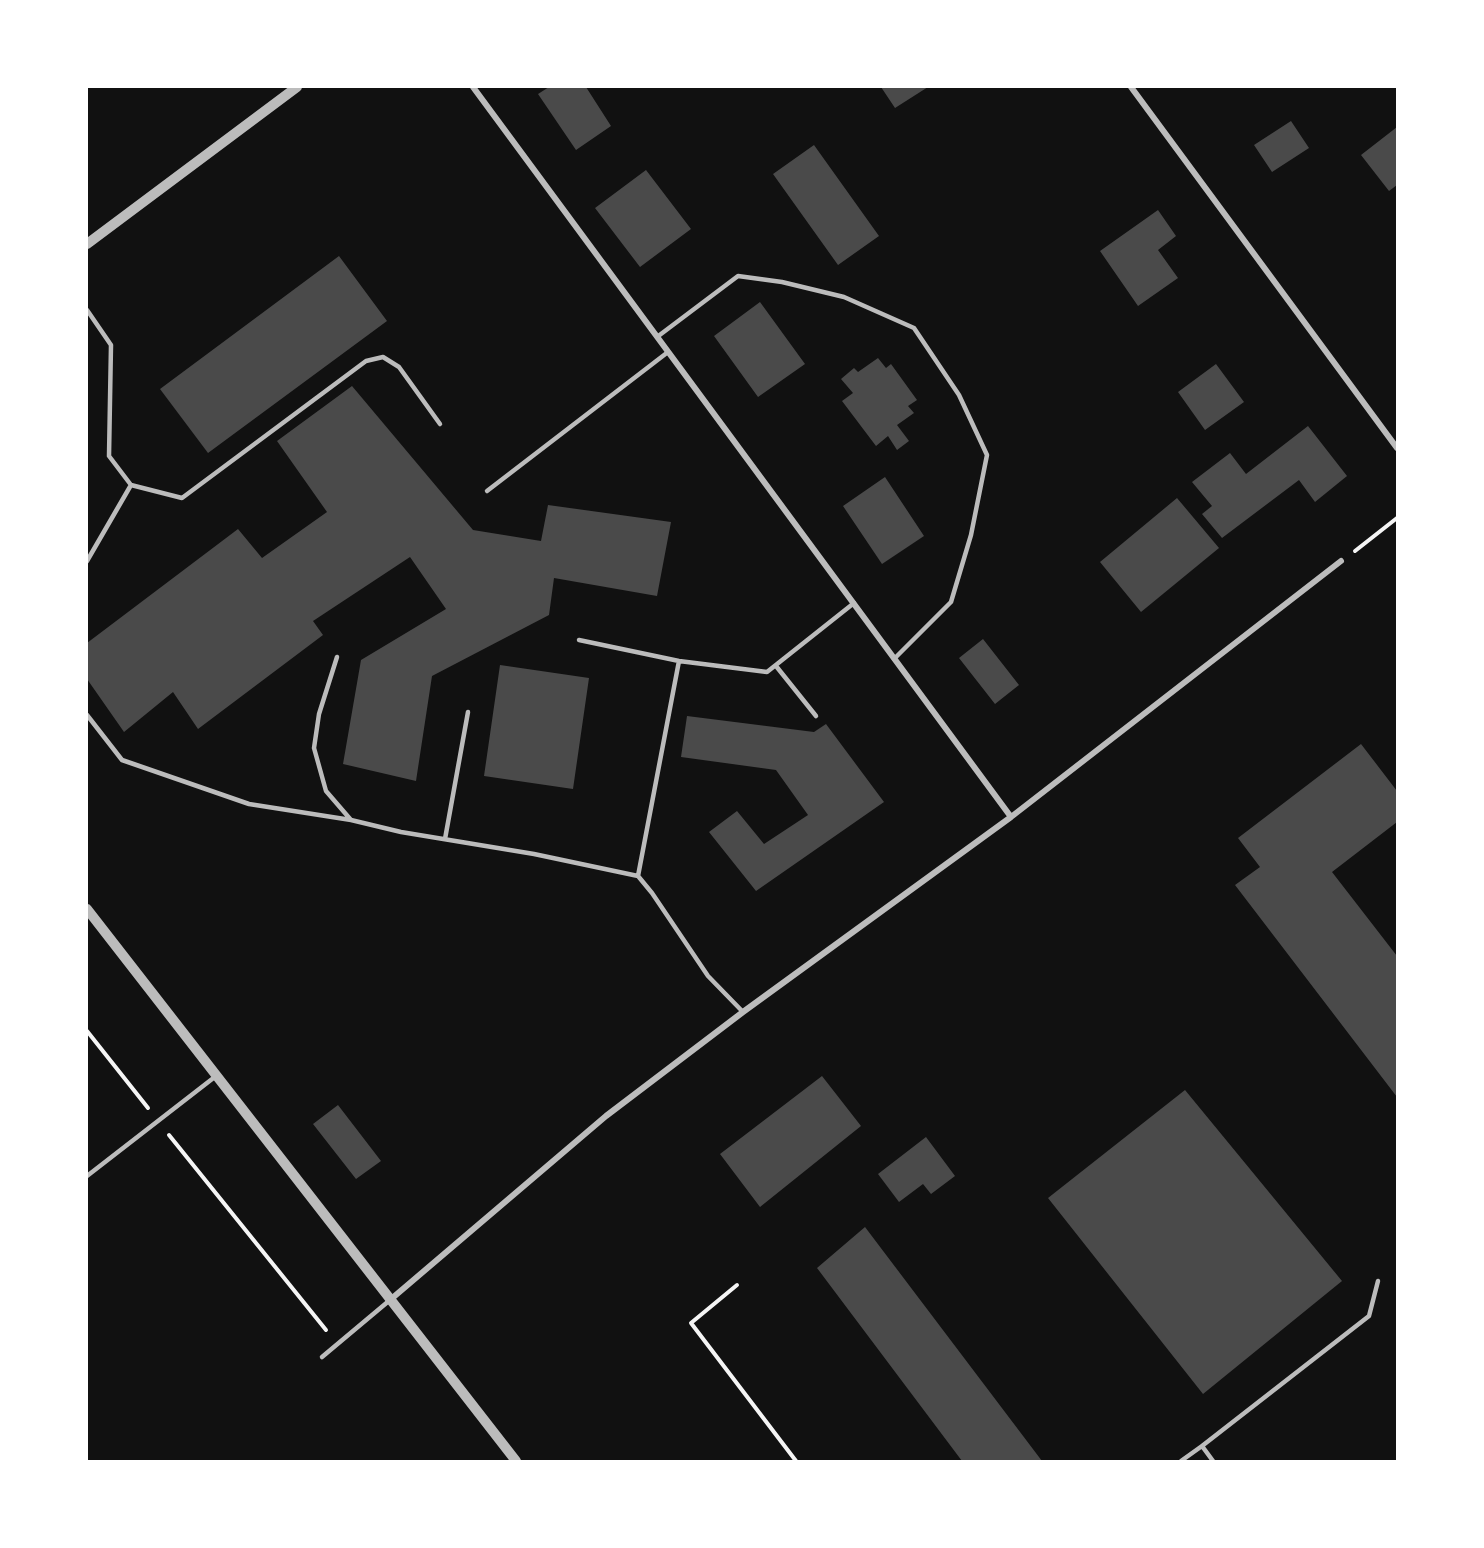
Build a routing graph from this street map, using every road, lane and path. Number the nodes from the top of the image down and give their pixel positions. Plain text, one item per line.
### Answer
1 (297, 87) edge
2 (472, 87) edge
3 (1131, 87) edge
4 (87, 244) edge
5 (87, 309) edge
6 (657, 337) junction
7 (668, 352) junction
8 (440, 424) dead end
9 (1397, 448) edge
10 (131, 485) junction
11 (487, 491) dead end
12 (1397, 518) edge
13 (87, 561) edge
14 (1341, 561) joint
15 (854, 603) junction
16 (579, 640) dead end
17 (337, 657) dead end
18 (894, 659) junction
19 (679, 661) junction
20 (776, 666) junction
21 (468, 712) dead end
22 (87, 715) edge
23 (816, 716) dead end
24 (1011, 818) junction
25 (351, 820) junction
26 (445, 839) junction
27 (638, 876) junction
28 (87, 909) edge
29 (743, 1012) junction
30 (87, 1030) edge
31 (216, 1076) junction
32 (159, 1122) junction
33 (87, 1176) edge
34 (1378, 1281) dead end
35 (737, 1285) dead end
36 (390, 1300) junction
37 (337, 1344) junction
38 (322, 1357) dead end
39 (1202, 1446) junction
40 (516, 1461) edge
41 (796, 1461) edge
42 (1181, 1461) edge
43 (1213, 1461) edge

1 - 4 street
2 - 6 street
3 - 9 street
5 - 10 lane
6 - 7 street
6 - 18 lane
7 - 11 lane
7 - 15 street
8 - 10 lane
10 - 13 lane
12 - 14 path
14 - 24 street
15 - 18 street
15 - 20 lane
16 - 19 lane
17 - 25 lane
18 - 24 street
19 - 20 lane
19 - 27 lane
20 - 23 lane
21 - 26 lane
22 - 25 lane
24 - 29 street
25 - 26 lane
26 - 27 lane
27 - 29 lane
28 - 31 street
29 - 36 street
30 - 32 path
31 - 32 lane
31 - 36 street
32 - 33 lane
32 - 37 path
34 - 39 lane
35 - 41 path
36 - 37 lane
36 - 40 street
37 - 38 lane
39 - 42 lane
39 - 43 lane

